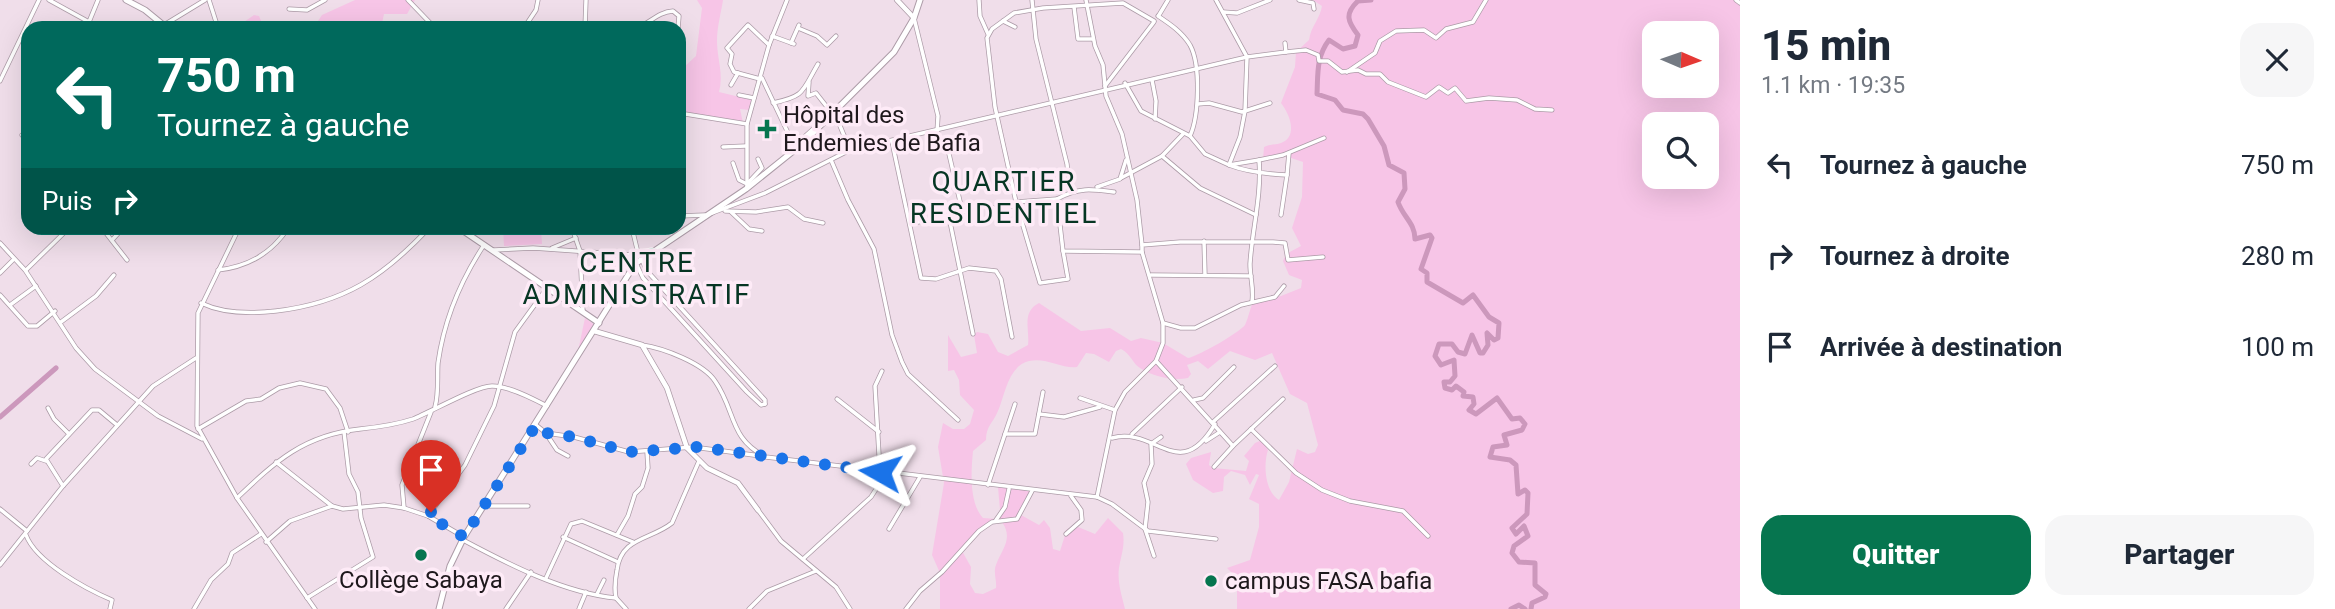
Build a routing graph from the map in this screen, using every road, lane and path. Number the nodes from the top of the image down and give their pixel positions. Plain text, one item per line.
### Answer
1 (39, 0) edge
2 (49, 0) edge
3 (98, 0) edge
4 (126, 0) edge
5 (207, 0) edge
6 (325, 0) edge
7 (408, 0) edge
8 (538, 0) edge
9 (586, 0) edge
10 (787, 0) edge
11 (897, 0) edge
12 (920, 0) edge
13 (979, 0) edge
14 (1032, 0) edge
15 (1168, 0) edge
16 (1216, 0) edge
17 (1270, 0) edge
18 (1299, 0) edge
19 (1486, 0) edge
20 (1086, 2) edge
21 (1074, 6) junction
22 (289, 9) dead end
23 (1033, 9) junction
24 (1314, 9) dead end
25 (1223, 12) junction
26 (1158, 16) junction
27 (914, 18) junction
28 (29, 21) edge
29 (87, 21) edge
30 (89, 21) edge
31 (158, 21) edge
32 (174, 21) edge
33 (215, 21) edge
34 (428, 21) edge
35 (528, 21) edge
36 (585, 21) edge
37 (652, 21) edge
38 (679, 21) edge
39 (1003, 21) junction
40 (1154, 21) junction
41 (1015, 27) dead end
42 (988, 34) junction
43 (772, 36) junction
44 (836, 36) dead end
45 (21, 37) edge
46 (1094, 39) junction
47 (1285, 43) dead end
48 (769, 45) junction
49 (1286, 52) junction
50 (1247, 57) junction
51 (818, 64) dead end
52 (1194, 69) junction
53 (738, 73) junction
54 (1346, 73) junction
55 (761, 77) junction
56 (1151, 79) junction
57 (0, 81) edge
58 (809, 82) junction
59 (1125, 83) junction
60 (731, 85) dead end
61 (1105, 88) junction
62 (739, 95) dead end
63 (754, 99) junction
64 (1052, 102) junction
65 (773, 103) junction
66 (1270, 103) dead end
67 (1198, 104) junction
68 (1552, 110) dead end
69 (1245, 111) junction
70 (833, 113) junction
71 (686, 114) edge
72 (998, 117) junction
73 (1155, 119) junction
74 (747, 124) junction
75 (813, 129) dead end
76 (937, 132) junction
77 (1183, 134) junction
78 (789, 135) junction
79 (1190, 136) junction
80 (1324, 138) dead end
81 (892, 141) junction
82 (803, 144) junction
83 (746, 146) junction
84 (723, 147) dead end
85 (850, 150) junction
86 (1289, 153) junction
87 (1162, 156) junction
88 (1127, 158) junction
89 (758, 159) dead end
90 (831, 160) junction
91 (1259, 160) junction
92 (733, 163) dead end
93 (1229, 165) junction
94 (1260, 172) junction
95 (1131, 175) junction
96 (1287, 175) junction
97 (1120, 179) junction
98 (747, 186) junction
99 (1095, 188) junction
100 (1070, 192) junction
101 (1114, 192) dead end
102 (1057, 199) junction
103 (1016, 204) junction
104 (722, 211) junction
105 (962, 211) junction
106 (731, 212) junction
107 (705, 215) junction
108 (1256, 215) junction
109 (1281, 215) dead end
110 (686, 216) edge
111 (949, 217) junction
112 (823, 223) dead end
113 (912, 223) junction
114 (686, 228) edge
115 (762, 231) dead end
116 (62, 235) edge
117 (109, 235) edge
118 (117, 235) edge
119 (236, 235) edge
120 (282, 235) edge
121 (422, 235) edge
122 (469, 235) edge
123 (575, 235) edge
124 (634, 235) edge
125 (676, 235) edge
126 (576, 238) junction
127 (113, 239) junction
128 (1204, 241) junction
129 (0, 243) edge
130 (1252, 243) junction
131 (484, 245) junction
132 (1142, 245) junction
133 (492, 250) junction
134 (549, 250) junction
135 (580, 251) junction
136 (1063, 251) junction
137 (1142, 251) junction
138 (652, 252) joint
139 (638, 255) junction
140 (1323, 257) dead end
141 (13, 260) junction
142 (127, 260) dead end
143 (635, 264) junction
144 (26, 270) junction
145 (218, 270) junction
146 (960, 270) junction
147 (0, 273) edge
148 (956, 274) junction
149 (114, 275) dead end
150 (1151, 275) junction
151 (1205, 275) junction
152 (1251, 276) junction
153 (961, 278) junction
154 (36, 286) junction
155 (1284, 286) dead end
156 (547, 288) junction
157 (0, 295) edge
158 (1252, 302) junction
159 (201, 303) junction
160 (9, 306) junction
161 (55, 311) junction
162 (583, 313) junction
163 (61, 322) junction
164 (599, 323) junction
165 (1163, 323) junction
166 (594, 331) junction
167 (973, 334) dead end
168 (1012, 337) dead end
169 (642, 345) junction
170 (196, 358) junction
171 (1156, 361) junction
172 (1275, 366) dead end
173 (1234, 367) dead end
174 (882, 371) dead end
175 (500, 387) junction
176 (1182, 387) junction
177 (1043, 392) dead end
178 (1080, 398) dead end
179 (837, 399) dead end
180 (1283, 399) dead end
181 (1192, 400) junction
182 (437, 401) junction
183 (139, 402) junction
184 (1015, 404) dead end
185 (445, 405) junction
186 (548, 407) junction
187 (1100, 407) junction
188 (48, 408) dead end
189 (433, 409) junction
190 (1115, 410) junction
191 (1039, 414) junction
192 (958, 420) dead end
193 (1214, 423) junction
194 (117, 425) junction
195 (536, 425) junction
196 (198, 429) junction
197 (1251, 429) junction
198 (346, 432) junction
199 (879, 432) junction
200 (1220, 432) junction
201 (546, 433) junction
202 (69, 434) junction
203 (1005, 434) junction
204 (1131, 434) junction
205 (1161, 437) dead end
206 (1111, 438) junction
207 (202, 439) junction
208 (1204, 442) junction
209 (1151, 444) junction
210 (1233, 446) junction
211 (687, 448) junction
212 (647, 452) junction
213 (568, 456) dead end
214 (766, 457) junction
215 (46, 461) junction
216 (699, 461) junction
217 (276, 462) junction
218 (31, 464) dead end
219 (1214, 467) dead end
220 (880, 472) junction
221 (887, 472) junction
222 (920, 477) junction
223 (988, 485) junction
224 (63, 486) junction
225 (1010, 488) junction
226 (1032, 491) junction
227 (1071, 496) junction
228 (1097, 497) junction
229 (237, 498) junction
230 (332, 506) junction
231 (484, 506) junction
232 (528, 506) dead end
233 (404, 508) junction
234 (0, 509) edge
235 (360, 509) junction
236 (758, 510) joint
237 (428, 516) junction
238 (995, 521) junction
239 (889, 529) dead end
240 (1145, 529) junction
241 (27, 532) junction
242 (261, 534) junction
243 (1066, 534) dead end
244 (617, 535) junction
245 (1428, 536) dead end
246 (563, 537) junction
247 (463, 539) junction
248 (1216, 539) dead end
249 (266, 542) junction
250 (633, 542) junction
251 (1154, 556) dead end
252 (803, 559) junction
253 (618, 562) junction
254 (0, 565) edge
255 (817, 571) junction
256 (531, 572) junction
257 (546, 578) junction
258 (604, 580) dead end
259 (586, 592) junction
260 (597, 595) junction
261 (307, 598) junction
262 (616, 598) junction
263 (110, 609) edge
264 (194, 609) edge
265 (315, 609) edge
266 (439, 609) edge
267 (506, 609) edge
268 (579, 609) edge
269 (626, 609) edge
270 (749, 609) edge
271 (850, 609) edge
272 (906, 609) edge

1 - 28 street
2 - 29 street
3 - 30 street
4 - 31 main road
5 - 32 street
5 - 33 street
6 - 22 street
7 - 34 street
8 - 35 street
9 - 36 street
10 - 43 street
11 - 27 street
12 - 27 main road
13 - 42 street
14 - 23 street
15 - 26 street
16 - 25 street
17 - 25 street
18 - 24 street
19 - 54 street
20 - 21 street
20 - 40 street
20 - 46 street
21 - 23 street
21 - 46 street
23 - 39 street
23 - 64 street
25 - 50 street
26 - 40 street
26 - 52 street
27 - 70 main road
27 - 76 street
37 - 38 street
39 - 41 street
39 - 42 street
40 - 61 street
42 - 72 street
43 - 44 street
43 - 48 street
45 - 57 street
46 - 61 street
47 - 49 street
48 - 53 street
48 - 55 street
49 - 50 street
49 - 54 street
50 - 52 street
50 - 69 street
51 - 58 street
52 - 56 street
52 - 67 street
53 - 55 street
53 - 60 street
54 - 68 street
55 - 63 street
55 - 65 street
56 - 59 street
56 - 73 street
58 - 65 street
58 - 70 street
59 - 61 street
59 - 73 street
61 - 64 street
61 - 88 street
62 - 63 street
63 - 74 street
64 - 72 street
64 - 100 street
65 - 78 street
66 - 69 street
67 - 69 street
67 - 79 street
69 - 93 street
70 - 82 main road
70 - 85 street
71 - 74 street
72 - 76 street
72 - 103 street
73 - 77 street
74 - 83 street
75 - 78 street
76 - 81 street
76 - 105 street
77 - 79 street
77 - 87 street
78 - 82 street
79 - 93 street
80 - 86 street
81 - 85 street
81 - 113 street
82 - 98 main road
83 - 84 street
83 - 98 street
85 - 90 street
86 - 91 street
86 - 96 street
87 - 95 street
87 - 108 street
88 - 95 street
88 - 97 street
89 - 98 street
90 - 104 street
90 - 192 street
91 - 93 street
91 - 94 street
92 - 98 street
93 - 94 street
94 - 96 street
94 - 108 street
95 - 97 street
95 - 132 street
96 - 109 street
97 - 99 street
98 - 107 main road
99 - 100 street
99 - 101 street
100 - 102 street
102 - 103 street
102 - 136 street
103 - 105 street
103 - 136 street
104 - 106 street
104 - 107 street
105 - 111 street
106 - 112 street
106 - 115 street
107 - 110 street
107 - 114 main road
108 - 130 street
111 - 113 street
111 - 146 street
113 - 148 street
116 - 144 street
117 - 127 street
118 - 127 street
119 - 145 street
120 - 145 street
121 - 159 street
122 - 131 main road
123 - 126 street
124 - 139 street
125 - 138 main road
126 - 134 street
126 - 135 street
127 - 142 street
128 - 130 street
128 - 132 street
128 - 151 street
129 - 141 street
130 - 140 street
130 - 152 street
131 - 133 main road
131 - 182 street
132 - 137 street
133 - 134 street
133 - 156 main road
134 - 135 street
135 - 139 street
135 - 162 street
136 - 137 street
137 - 150 street
138 - 139 main road
139 - 143 main road
139 - 143 street
141 - 144 street
141 - 147 street
143 - 164 main road
144 - 154 street
145 - 159 street
146 - 148 street
146 - 153 street
146 - 168 street
148 - 153 street
149 - 163 street
150 - 151 street
150 - 165 street
151 - 152 street
152 - 158 street
153 - 167 street
154 - 160 street
154 - 161 street
155 - 158 street
156 - 162 main road
156 - 175 street
157 - 160 street
158 - 165 street
159 - 170 street
160 - 161 street
161 - 163 street
162 - 164 main road
163 - 183 street
164 - 166 main road
165 - 171 street
166 - 169 street
166 - 186 main road
169 - 211 street
169 - 214 street
170 - 183 street
170 - 196 street
171 - 176 street
171 - 190 street
172 - 193 street
173 - 181 street
174 - 199 street
175 - 185 street
175 - 186 street
175 - 237 street
176 - 181 street
176 - 204 street
177 - 191 street
178 - 187 street
179 - 199 street
180 - 197 street
181 - 193 street
182 - 185 street
182 - 189 street
183 - 194 street
183 - 207 street
184 - 203 street
185 - 189 street
186 - 195 main road
187 - 190 street
187 - 191 street
188 - 202 street
189 - 198 street
189 - 233 street
190 - 206 street
191 - 203 street
193 - 200 street
193 - 208 street
194 - 202 street
194 - 224 street
195 - 201 street
195 - 231 main road
196 - 198 street
196 - 207 street
197 - 210 street
197 - 245 street
198 - 217 street
198 - 235 street
199 - 220 street
200 - 208 street
200 - 210 street
201 - 212 street
201 - 213 street
202 - 215 street
203 - 223 street
204 - 206 street
204 - 209 street
205 - 209 street
206 - 228 street
207 - 229 street
208 - 209 street
209 - 240 street
210 - 219 street
211 - 212 street
211 - 214 street
211 - 216 street
212 - 244 street
214 - 220 street
215 - 218 street
215 - 224 street
216 - 236 street
216 - 250 street
217 - 229 street
217 - 230 street
220 - 221 street
221 - 222 street
221 - 252 street
222 - 223 street
222 - 239 street
223 - 225 street
224 - 241 street
225 - 226 street
225 - 238 street
226 - 227 street
226 - 238 street
227 - 228 street
227 - 243 street
228 - 240 street
229 - 242 street
230 - 235 street
230 - 249 street
231 - 232 street
231 - 247 main road
233 - 235 street
233 - 237 street
234 - 241 street
235 - 261 street
236 - 252 street
237 - 247 street
238 - 272 street
240 - 248 street
240 - 251 street
241 - 254 street
241 - 263 street
242 - 249 street
242 - 264 street
244 - 246 street
244 - 250 street
246 - 253 street
246 - 257 street
247 - 256 street
247 - 266 main road
249 - 261 street
250 - 253 street
252 - 255 street
253 - 262 street
255 - 270 street
255 - 271 street
256 - 257 street
256 - 267 street
257 - 259 street
258 - 260 street
259 - 260 street
259 - 268 street
260 - 262 street
261 - 265 street
262 - 269 street

